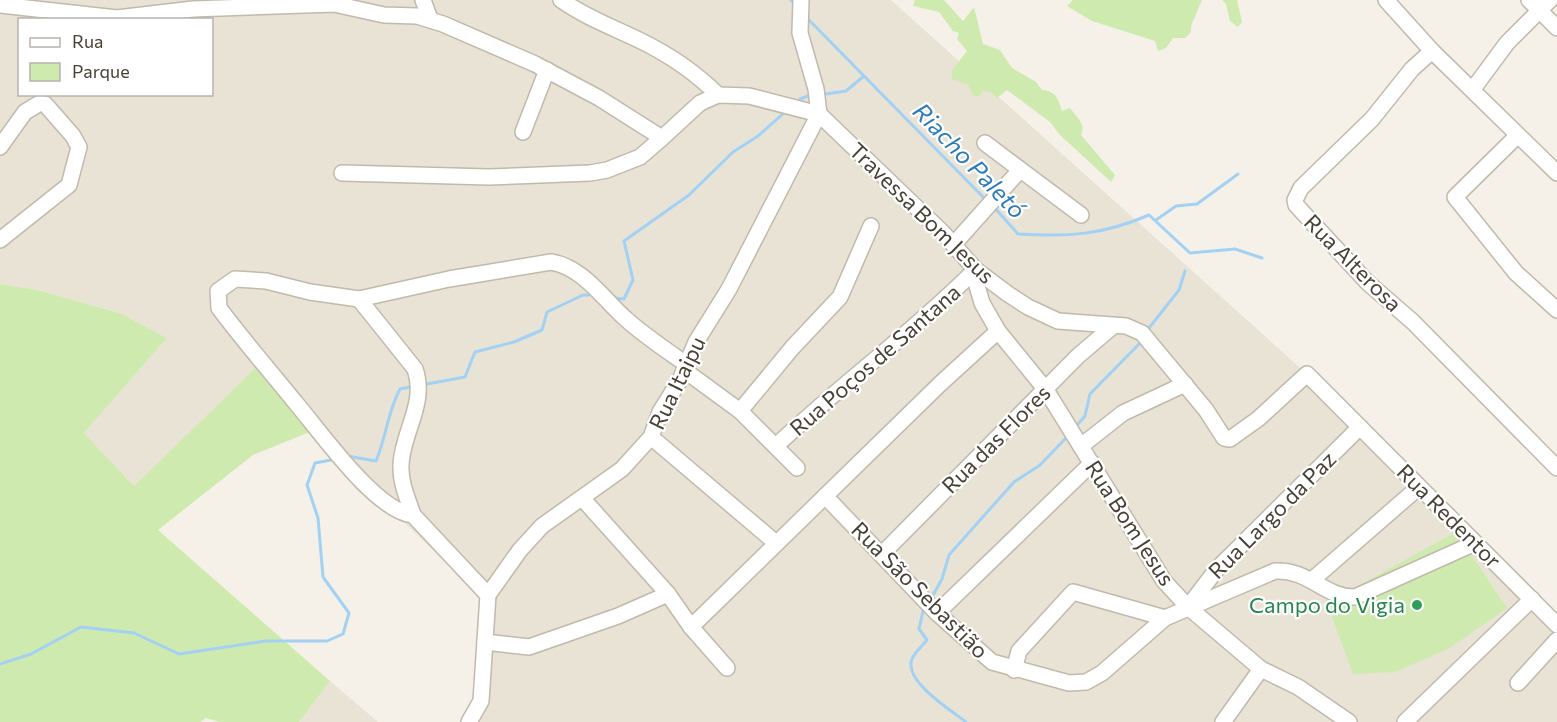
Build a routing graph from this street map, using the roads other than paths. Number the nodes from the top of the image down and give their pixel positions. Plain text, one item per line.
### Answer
1 (423, 0) edge
2 (561, 0) edge
3 (801, 0) edge
4 (1386, 0) edge
5 (1539, 4) edge
6 (0, 5) edge
7 (430, 19) junction
8 (1557, 28) edge
9 (1432, 51) junction
10 (547, 70) junction
11 (1473, 89) junction
12 (718, 95) junction
13 (819, 114) junction
14 (523, 132) dead end
15 (1517, 136) junction
16 (662, 138) junction
17 (985, 143) dead end
18 (0, 147) edge
19 (1020, 170) junction
20 (342, 173) dead end
21 (1557, 173) edge
22 (1081, 215) dead end
23 (871, 226) dead end
24 (0, 240) edge
25 (954, 244) junction
26 (975, 271) junction
27 (359, 298) junction
28 (1557, 310) edge
29 (1112, 327) junction
30 (998, 332) junction
31 (685, 368) junction
32 (1307, 374) joint
33 (1185, 384) junction
34 (1047, 390) junction
35 (740, 411) junction
36 (1360, 427) junction
37 (651, 437) junction
38 (776, 446) junction
39 (1081, 447) junction
40 (1092, 463) junction
41 (797, 468) dead end
42 (1557, 468) edge
43 (1419, 487) junction
44 (825, 496) junction
45 (582, 498) junction
46 (414, 515) junction
47 (776, 543) junction
48 (1475, 543) junction
49 (882, 554) junction
50 (1312, 580) junction
51 (668, 594) junction
52 (488, 595) junction
53 (1532, 598) junction
54 (1188, 607) junction
55 (937, 613) junction
56 (1165, 618) junction
57 (1557, 625) edge
58 (690, 627) junction
59 (1557, 640) edge
60 (485, 642) junction
61 (727, 668) dead end
62 (1260, 669) junction
63 (1014, 670) junction
64 (1518, 683) dead end
65 (469, 722) edge
66 (1223, 722) edge
67 (1349, 722) edge
68 (1405, 722) edge

1 - 7 street
2 - 12 street
3 - 13 street
4 - 9 street
5 - 8 street
5 - 11 street
6 - 7 street
7 - 10 street
9 - 11 street
9 - 42 street, Rua Alterosa
10 - 14 street
10 - 16 street
11 - 15 street
12 - 13 street
12 - 16 street
13 - 25 street, Travessa Bom Jesus
13 - 31 street, Rua Itaipu
15 - 21 street
15 - 28 street
16 - 20 street
17 - 19 street
18 - 24 street
19 - 22 street
19 - 25 street
23 - 35 street
25 - 26 street, Travessa Bom Jesus
26 - 29 street, Travessa Bom Jesus
26 - 30 street, Rua Bom Jesus
26 - 38 street, Rua Poços de Santana
27 - 31 street
27 - 46 street
27 - 46 street
29 - 33 street, Travessa Bom Jesus
29 - 34 street, Rua das Flores
30 - 34 street, Rua Bom Jesus
30 - 44 street
31 - 35 street
31 - 37 street, Rua Itaipu
32 - 33 street, Travessa Bom Jesus
32 - 36 street, Rua Redentor
33 - 39 street
34 - 39 street, Rua Bom Jesus
34 - 49 street, Rua das Flores
35 - 38 street
36 - 43 street, Rua Redentor
36 - 54 street, Rua Largo da Paz
37 - 45 street, Rua Itaipu
37 - 47 street
38 - 41 street
39 - 40 street, Rua Bom Jesus
40 - 54 street, Rua Bom Jesus
40 - 55 street
43 - 48 street, Rua Redentor
43 - 50 street
44 - 47 street
44 - 49 street, Rua São Sebastião
45 - 51 street
45 - 52 street, Rua Itaipu
46 - 52 street
47 - 58 street
48 - 50 street, Rua São Sebastião
48 - 53 street, Rua Redentor
49 - 55 street, Rua São Sebastião
50 - 54 street, Rua São Sebastião
51 - 58 street
51 - 60 street
52 - 60 street
53 - 57 street, Rua Redentor
53 - 68 street
54 - 56 street, Rua São Sebastião
54 - 62 street, Rua Bom Jesus
55 - 63 street, Rua São Sebastião
56 - 63 street, Rua São Sebastião
56 - 63 street
58 - 61 street
59 - 64 street
60 - 65 street
62 - 66 street
62 - 67 street, Rua Bom Jesus

